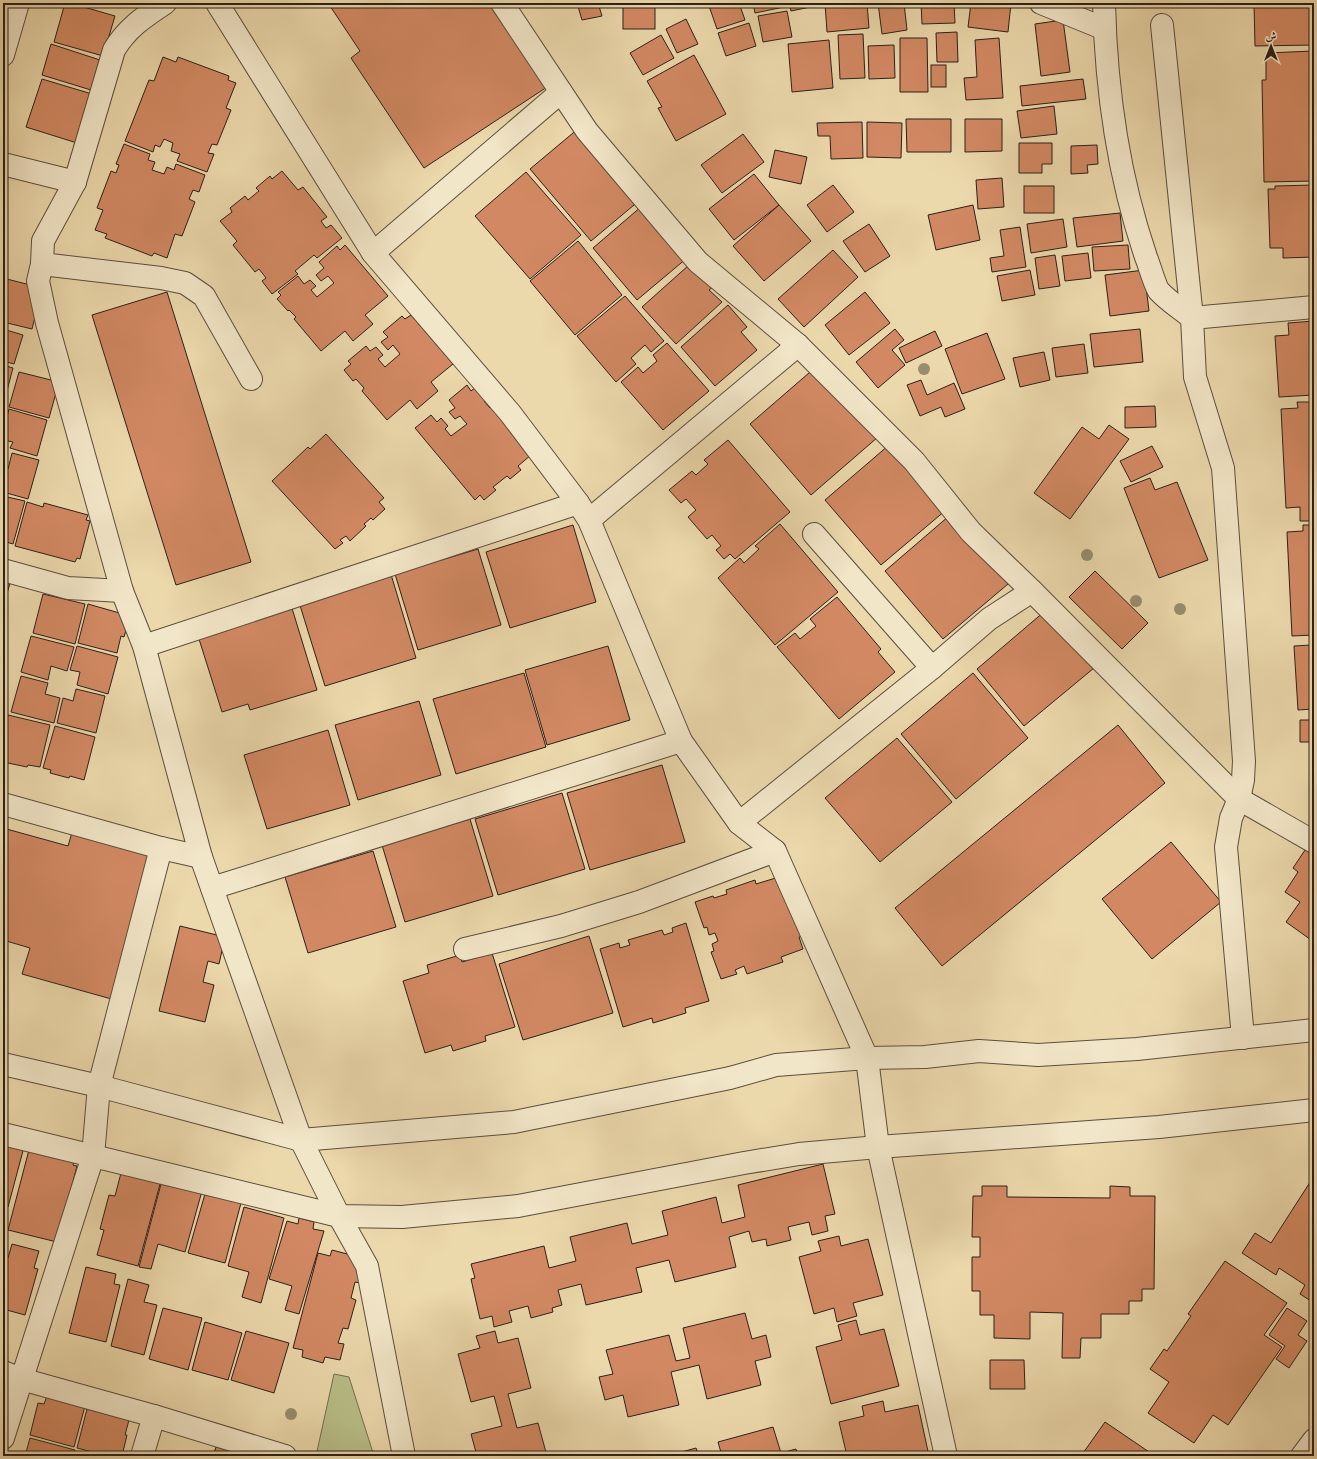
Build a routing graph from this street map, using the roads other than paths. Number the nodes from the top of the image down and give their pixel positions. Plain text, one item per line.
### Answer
1 (18, 3) edge
2 (164, 3) edge
3 (217, 3) edge
4 (502, 3) edge
5 (1041, 3) edge
6 (1104, 3) edge
7 (1162, 25) dead end
8 (1105, 29) junction
9 (3, 55) edge
10 (561, 92) junction
11 (3, 164) edge
12 (75, 182) junction
13 (373, 253) junction
14 (42, 264) junction
15 (1314, 307) edge
16 (1192, 318) junction
17 (798, 346) junction
18 (251, 379) dead end
19 (583, 512) junction
20 (814, 534) dead end
21 (3, 570) edge
22 (122, 591) junction
23 (1032, 591) junction
24 (144, 646) junction
25 (932, 668) junction
26 (681, 741) junction
27 (1239, 799) junction
28 (3, 804) edge
29 (739, 823) junction
30 (1314, 842) edge
31 (161, 848) junction
32 (775, 851) junction
33 (201, 857) junction
34 (212, 888) junction
35 (465, 949) dead end
36 (1314, 1030) edge
37 (1243, 1038) junction
38 (867, 1058) junction
39 (3, 1064) edge
40 (99, 1086) junction
41 (1314, 1110) edge
42 (3, 1134) edge
43 (301, 1140) junction
44 (878, 1147) junction
45 (93, 1156) junction
46 (339, 1216) junction
47 (12, 1376) edge
48 (154, 1416) junction
49 (3, 1438) edge
50 (1314, 1440) edge
51 (142, 1456) edge
52 (285, 1456) edge
53 (404, 1456) edge
54 (946, 1456) edge
55 (1302, 1456) edge

1 - 9 street
2 - 12 street
3 - 13 street
4 - 10 street
5 - 8 street
6 - 8 street
7 - 16 street
8 - 16 street
10 - 13 street
10 - 17 street
11 - 12 street
12 - 14 street
13 - 19 street
14 - 18 street
14 - 22 street
15 - 16 street
16 - 27 street
17 - 19 street
17 - 23 street
19 - 24 street
19 - 26 street
20 - 25 street
21 - 22 street
22 - 24 street
23 - 25 street
23 - 27 street
24 - 33 street
25 - 29 street
26 - 29 street
26 - 34 street
27 - 30 street
27 - 37 street
28 - 31 street
29 - 32 street
31 - 33 street
31 - 40 street
32 - 35 street
32 - 38 street
33 - 34 street
34 - 43 street
36 - 37 street
37 - 38 street
38 - 43 street
38 - 44 street
39 - 40 street
40 - 43 street
40 - 45 street
41 - 44 street
42 - 45 street
43 - 46 street
44 - 46 street
44 - 54 street
45 - 46 street
45 - 47 street
46 - 53 street
47 - 48 street
47 - 49 street
48 - 51 street
48 - 52 street
50 - 55 street

